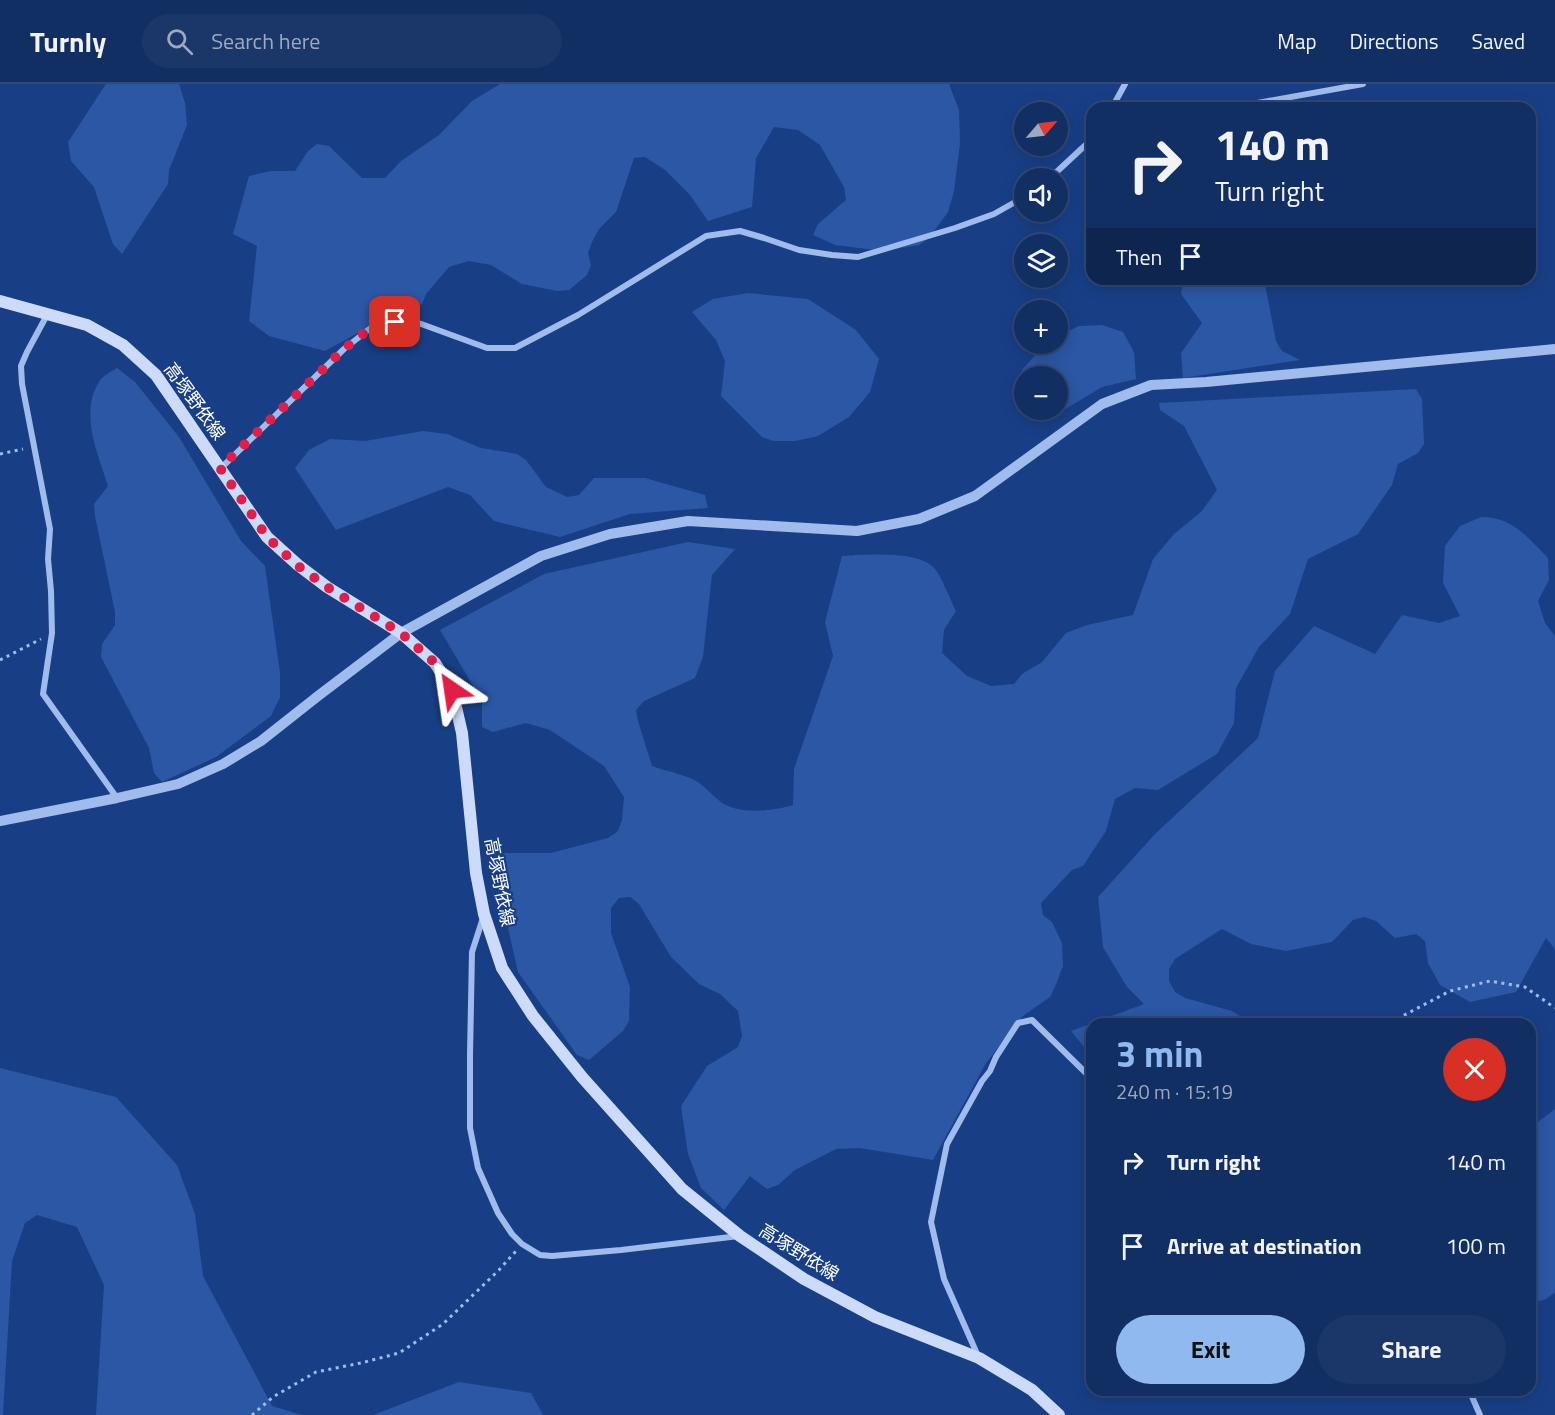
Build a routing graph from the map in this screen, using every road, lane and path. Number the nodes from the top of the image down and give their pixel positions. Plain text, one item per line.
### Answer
1 (1125, 84) edge
2 (1314, 84) edge
3 (1364, 84) edge
4 (1316, 92) junction
5 (1115, 102) edge
6 (1262, 102) edge
7 (1086, 145) edge
8 (1061, 168) edge
9 (1014, 203) edge
10 (0, 301) edge
11 (47, 315) junction
12 (1555, 349) edge
13 (34, 447) junction
14 (0, 454) edge
15 (220, 468) junction
16 (52, 633) junction
17 (401, 633) junction
18 (0, 660) edge
19 (117, 798) junction
20 (0, 821) edge
21 (484, 914) junction
22 (1555, 1008) edge
23 (1399, 1018) edge
24 (1086, 1073) edge
25 (740, 1236) junction
26 (522, 1244) junction
27 (979, 1358) junction
28 (1472, 1396) edge
29 (252, 1415) edge
30 (1059, 1415) edge
31 (1480, 1415) edge

1 - 5 street
2 - 4 street
3 - 4 street
4 - 6 street
7 - 8 street
9 - 15 street
10 - 11 main road, 高塚野依線
11 - 13 street
11 - 15 main road, 高塚野依線
12 - 17 street
13 - 14 path
13 - 16 street
15 - 17 main road, 高塚野依線
16 - 18 path
16 - 19 street
17 - 19 street
17 - 21 main road, 高塚野依線
19 - 20 street
21 - 25 main road, 高塚野依線
21 - 26 street
22 - 23 path
24 - 27 street
25 - 26 street
25 - 27 main road, 高塚野依線
26 - 29 path
27 - 30 main road, 高塚野依線
28 - 31 street

